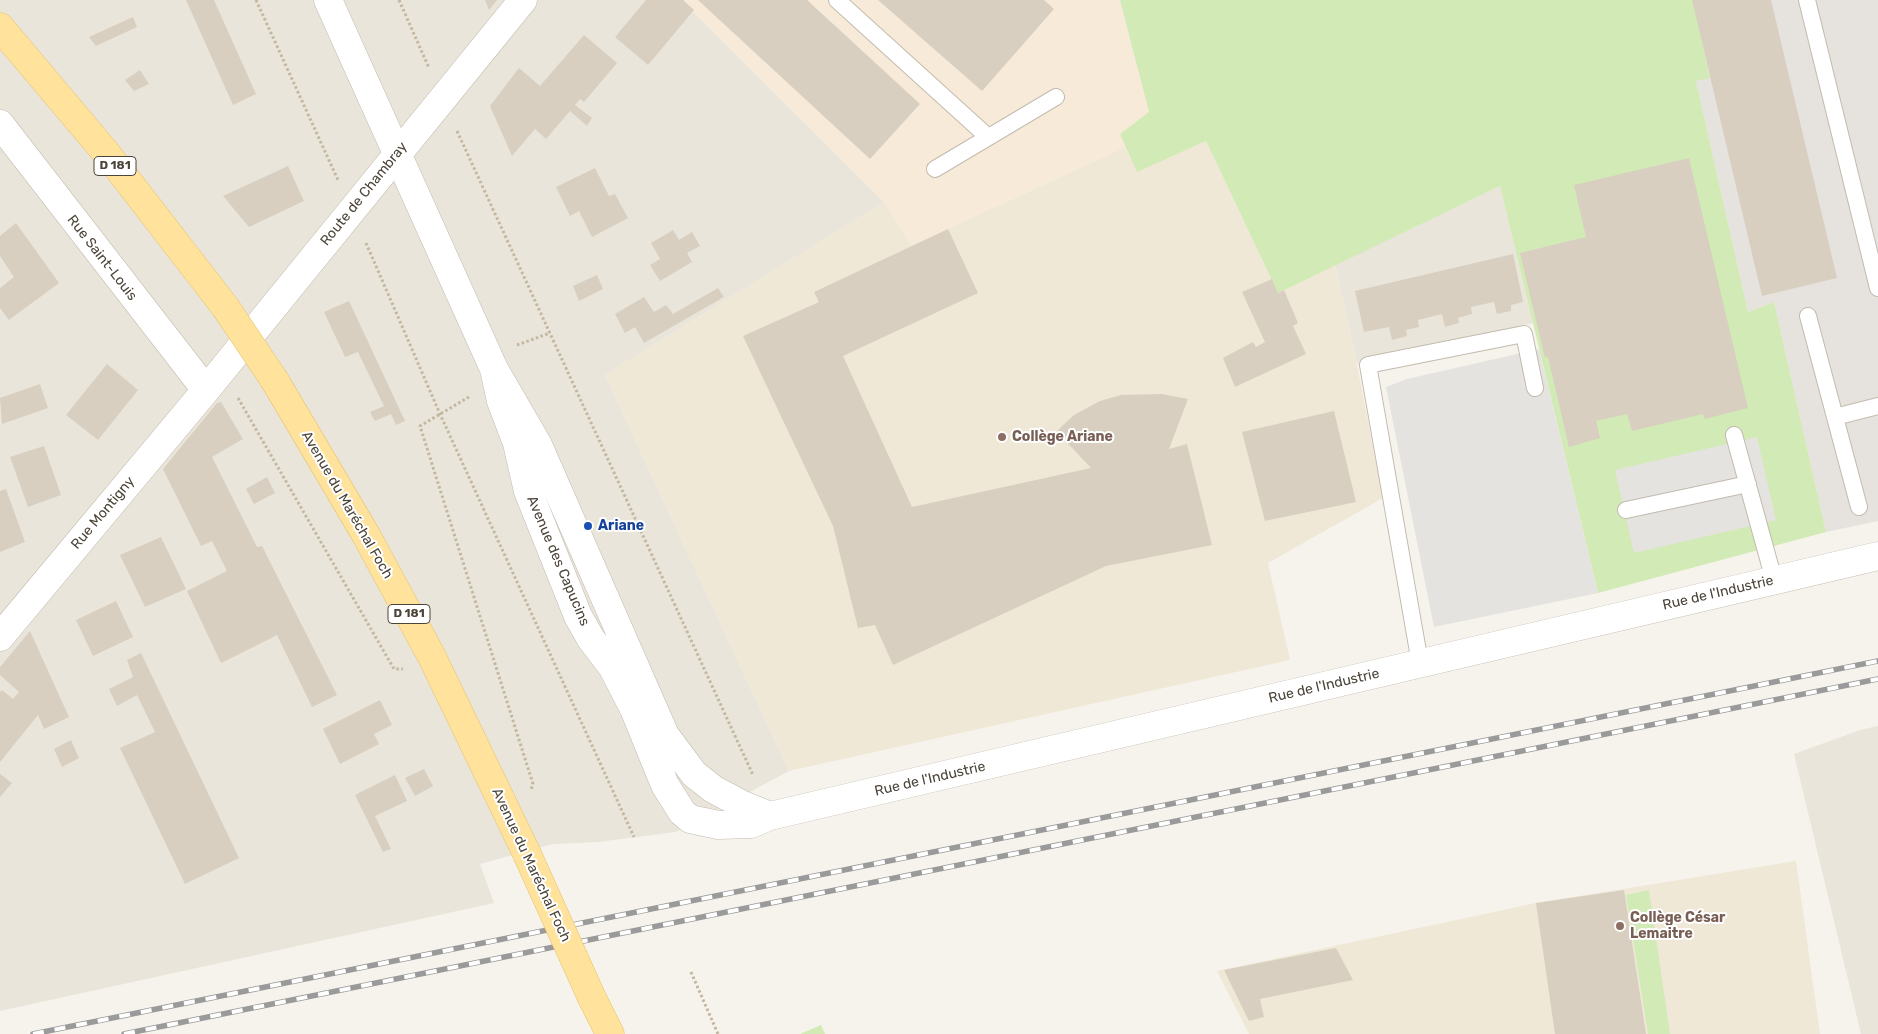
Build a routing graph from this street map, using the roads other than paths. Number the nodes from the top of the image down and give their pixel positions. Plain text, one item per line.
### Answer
1 (328, 0) edge
2 (523, 0) edge
3 (837, 0) edge
4 (1807, 0) edge
5 (0, 27) edge
6 (1056, 97) dead end
7 (0, 124) edge
8 (988, 137) junction
9 (398, 154) junction
10 (935, 169) dead end
11 (1878, 288) edge
12 (1808, 316) dead end
13 (494, 370) junction
14 (1535, 388) dead end
15 (206, 390) junction
16 (1878, 406) edge
17 (1834, 417) junction
18 (1734, 435) dead end
19 (1748, 484) junction
20 (1859, 507) dead end
21 (1626, 510) dead end
22 (1878, 556) edge
23 (1774, 580) junction
24 (0, 637) edge
25 (1420, 663) junction
26 (770, 816) junction
27 (690, 819) joint
28 (610, 1034) edge

1 - 9 street, Avenue des Capucins
2 - 9 street, Route de Chambray
3 - 8 lane
4 - 11 lane
5 - 28 main road, Avenue du Maréchal Foch / D 181, bridge
6 - 8 lane
7 - 15 street, Rue Saint-Louis
8 - 10 lane
9 - 13 street, Avenue des Capucins
9 - 15 street, Route de Chambray
12 - 17 lane
13 - 26 street, Avenue des Capucins
13 - 27 street, Avenue des Capucins
14 - 25 lane
15 - 24 street, Rue Montigny
16 - 17 lane
17 - 20 lane
18 - 19 lane
19 - 21 lane
19 - 23 lane
22 - 23 street, Rue de l'Industrie
23 - 25 street, Rue de l'Industrie
25 - 26 street, Rue de l'Industrie
26 - 27 street, Rue de l'Industrie

